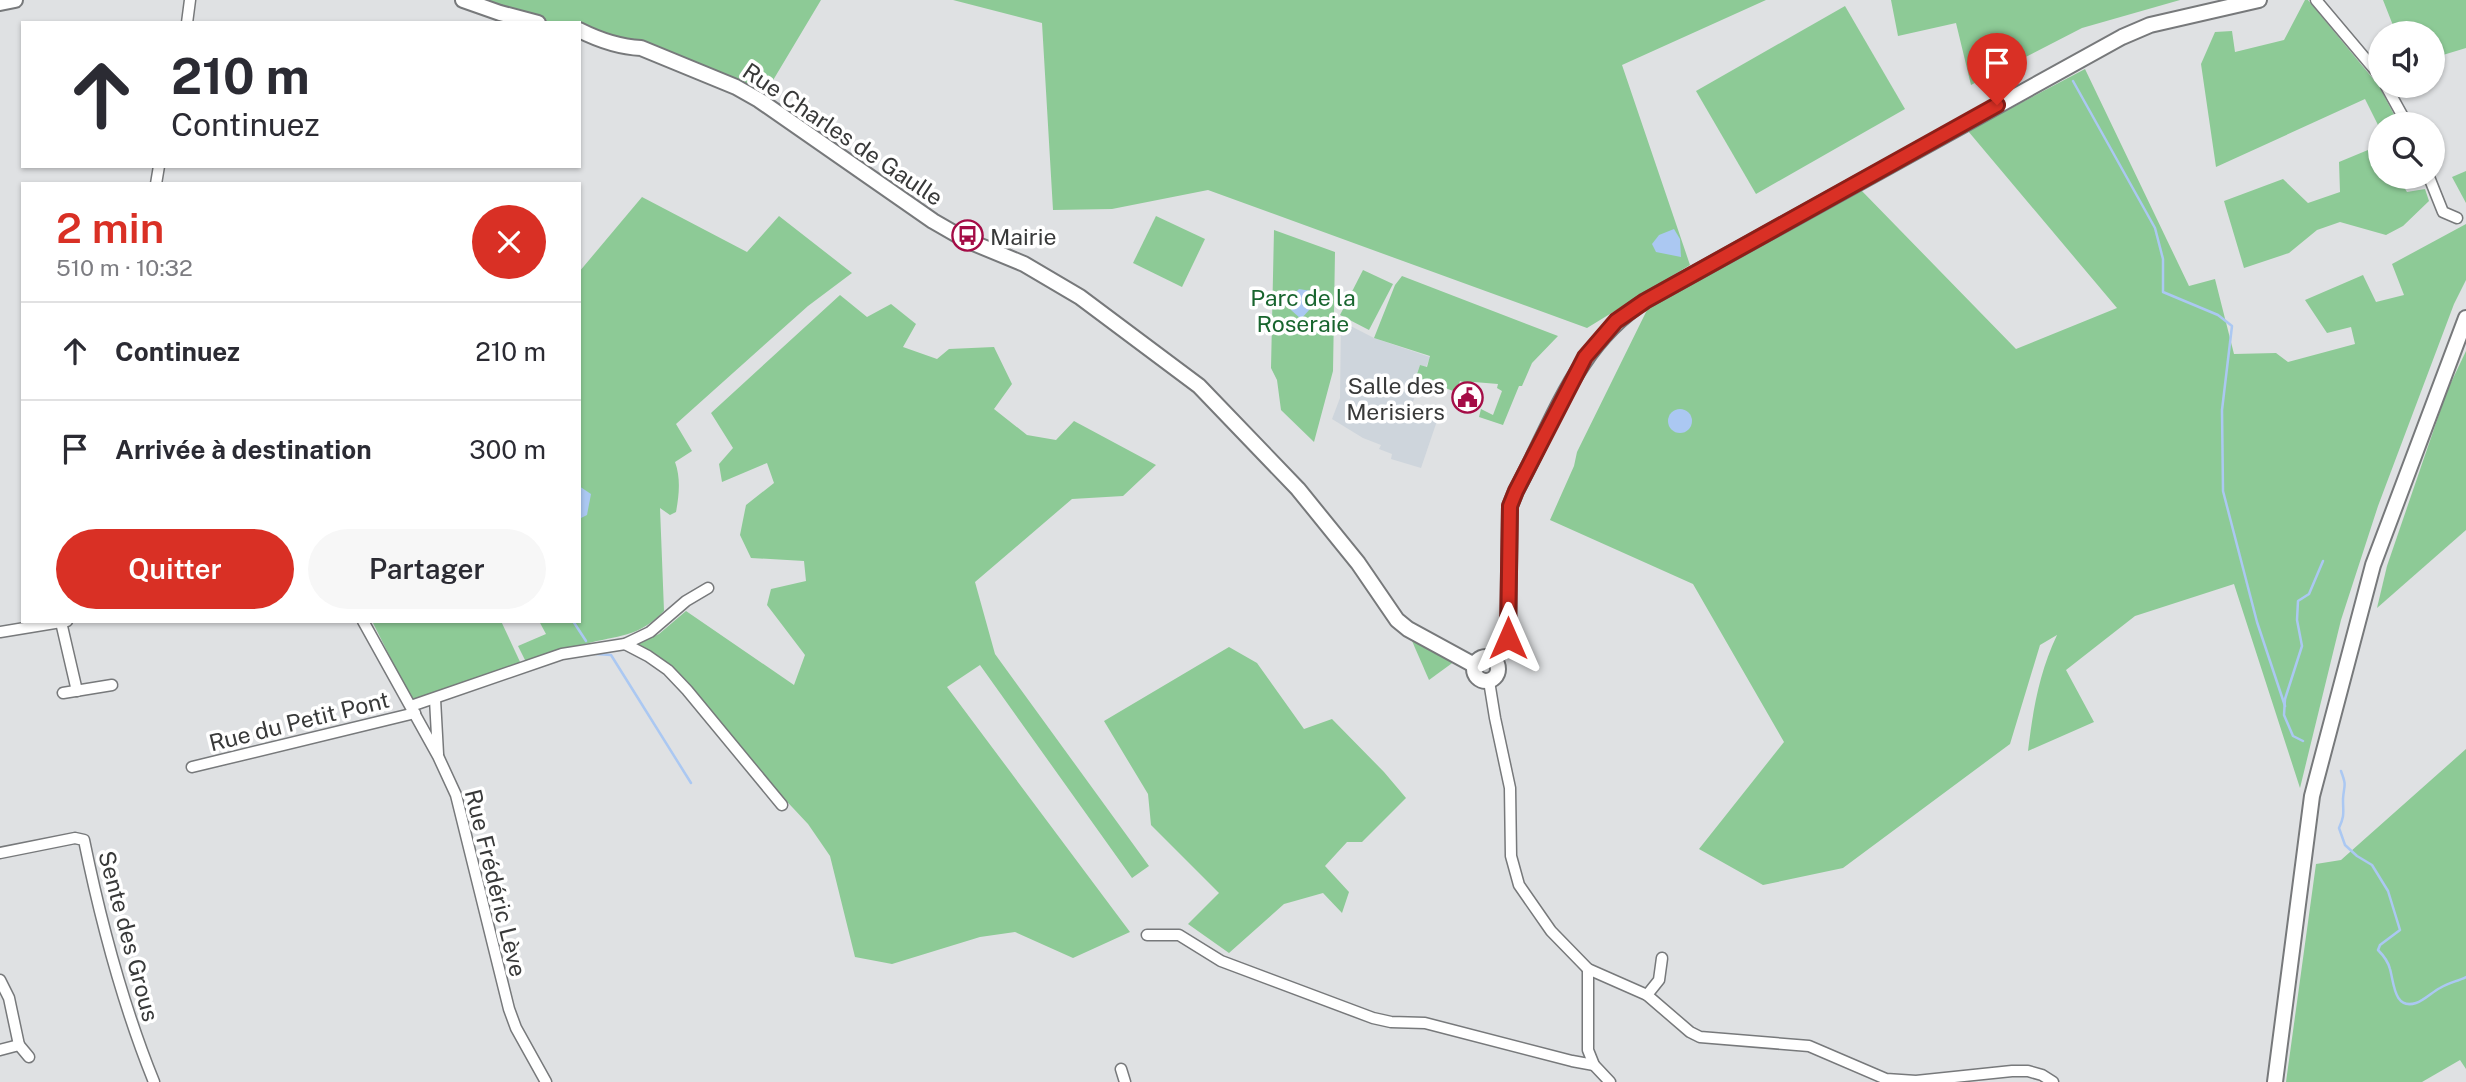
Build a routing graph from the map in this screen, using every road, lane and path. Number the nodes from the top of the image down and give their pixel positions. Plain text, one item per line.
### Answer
1 (15, 0) edge
2 (190, 0) edge
3 (464, 0) edge
4 (2259, 0) edge
5 (2316, 0) edge
6 (0, 3) edge
7 (187, 21) edge
8 (530, 21) edge
9 (581, 31) edge
10 (2368, 62) edge
11 (2434, 189) edge
12 (2457, 218) dead end
13 (2466, 318) edge
14 (708, 589) dead end
15 (58, 623) edge
16 (64, 623) edge
17 (364, 623) edge
18 (0, 632) edge
19 (625, 644) junction
20 (1495, 660) junction
21 (1474, 665) junction
22 (1489, 681) junction
23 (112, 685) dead end
24 (78, 691) junction
25 (63, 693) dead end
26 (435, 699) junction
27 (413, 710) junction
28 (438, 756) junction
29 (192, 767) dead end
30 (782, 805) dead end
31 (0, 853) edge
32 (1147, 935) dead end
33 (1662, 958) dead end
34 (1588, 969) junction
35 (0, 980) edge
36 (1647, 995) junction
37 (19, 1045) junction
38 (0, 1050) edge
39 (29, 1057) dead end
40 (1594, 1065) junction
41 (1121, 1069) dead end
42 (153, 1082) edge
43 (545, 1082) edge
44 (1125, 1082) edge
45 (1610, 1082) edge
46 (2053, 1082) edge
47 (2275, 1082) edge

1 - 6 street
2 - 7 street
3 - 8 street
4 - 20 street
5 - 10 street
9 - 21 street, Rue Charles de Gaulle
11 - 12 street
13 - 47 street
14 - 19 street
15 - 18 street
16 - 24 street
17 - 27 street, Rue Frédéric Lève
19 - 26 street, Rue du Petit Pont
19 - 30 street
20 - 21 street
20 - 22 street
21 - 22 street
22 - 34 street
23 - 24 street
24 - 25 street
26 - 27 street, Rue du Petit Pont
26 - 28 street
27 - 28 street, Rue Frédéric Lève
27 - 29 street, Rue du Petit Pont
28 - 43 street, Rue Frédéric Lève
31 - 42 street, Sente des Grous
32 - 40 street
33 - 36 street
34 - 36 street
34 - 40 street
35 - 37 street
36 - 46 street
37 - 38 street
37 - 39 street
40 - 45 street
41 - 44 street

